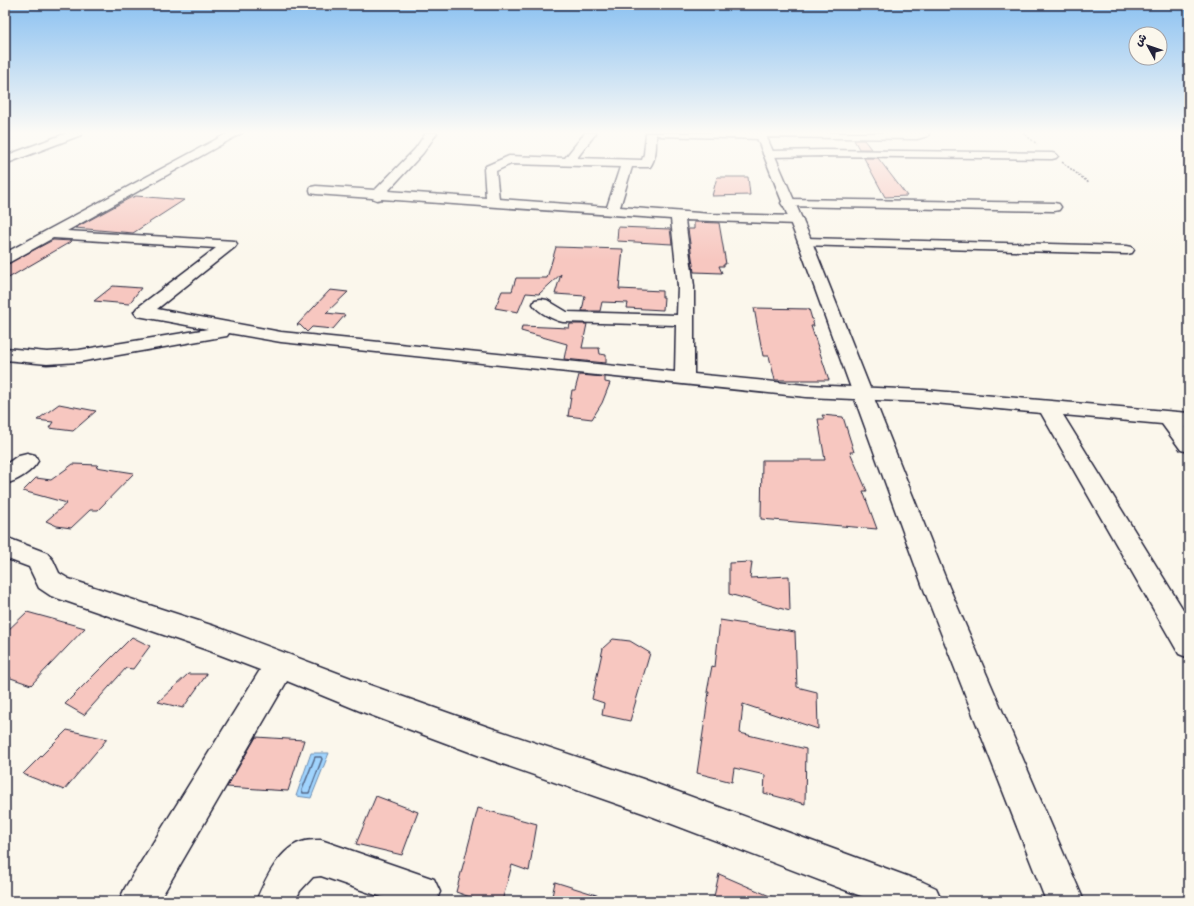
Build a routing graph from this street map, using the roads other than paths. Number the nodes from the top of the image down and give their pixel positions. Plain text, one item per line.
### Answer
1 (157, 175) edge
2 (396, 175) edge
3 (491, 175) edge
4 (623, 175) edge
5 (777, 175) edge
6 (316, 190) dead end
7 (377, 196) junction
8 (493, 203) junction
9 (1054, 207) dead end
10 (612, 212) junction
11 (792, 212) junction
12 (678, 216) junction
13 (50, 234) junction
14 (804, 242) junction
15 (1127, 250) dead end
16 (5, 258) edge
17 (541, 304) dead end
18 (686, 320) junction
19 (240, 329) junction
20 (5, 354) edge
21 (684, 379) junction
22 (862, 394) junction
23 (1048, 406) junction
24 (1166, 417) junction
25 (1189, 420) edge
26 (1189, 445) edge
27 (27, 461) dead end
28 (5, 476) edge
29 (5, 547) edge
30 (1189, 645) edge
31 (280, 665) junction
32 (421, 892) dead end
33 (138, 901) edge
34 (275, 901) edge
35 (923, 901) edge
36 (1065, 901) edge

1 - 13 street
2 - 7 street
3 - 8 street
4 - 10 street
5 - 11 street
6 - 7 street
7 - 8 street
8 - 10 street
9 - 11 street
10 - 12 street
11 - 12 street
11 - 14 street
12 - 18 street
13 - 16 street
13 - 19 street
14 - 15 street
14 - 22 street
17 - 18 street
18 - 21 street
19 - 20 street
19 - 21 street
21 - 22 street
22 - 23 street
22 - 36 street
23 - 24 street
23 - 30 street
24 - 25 street
24 - 26 street
27 - 28 street
29 - 31 street
31 - 33 street
31 - 35 street
32 - 34 street

